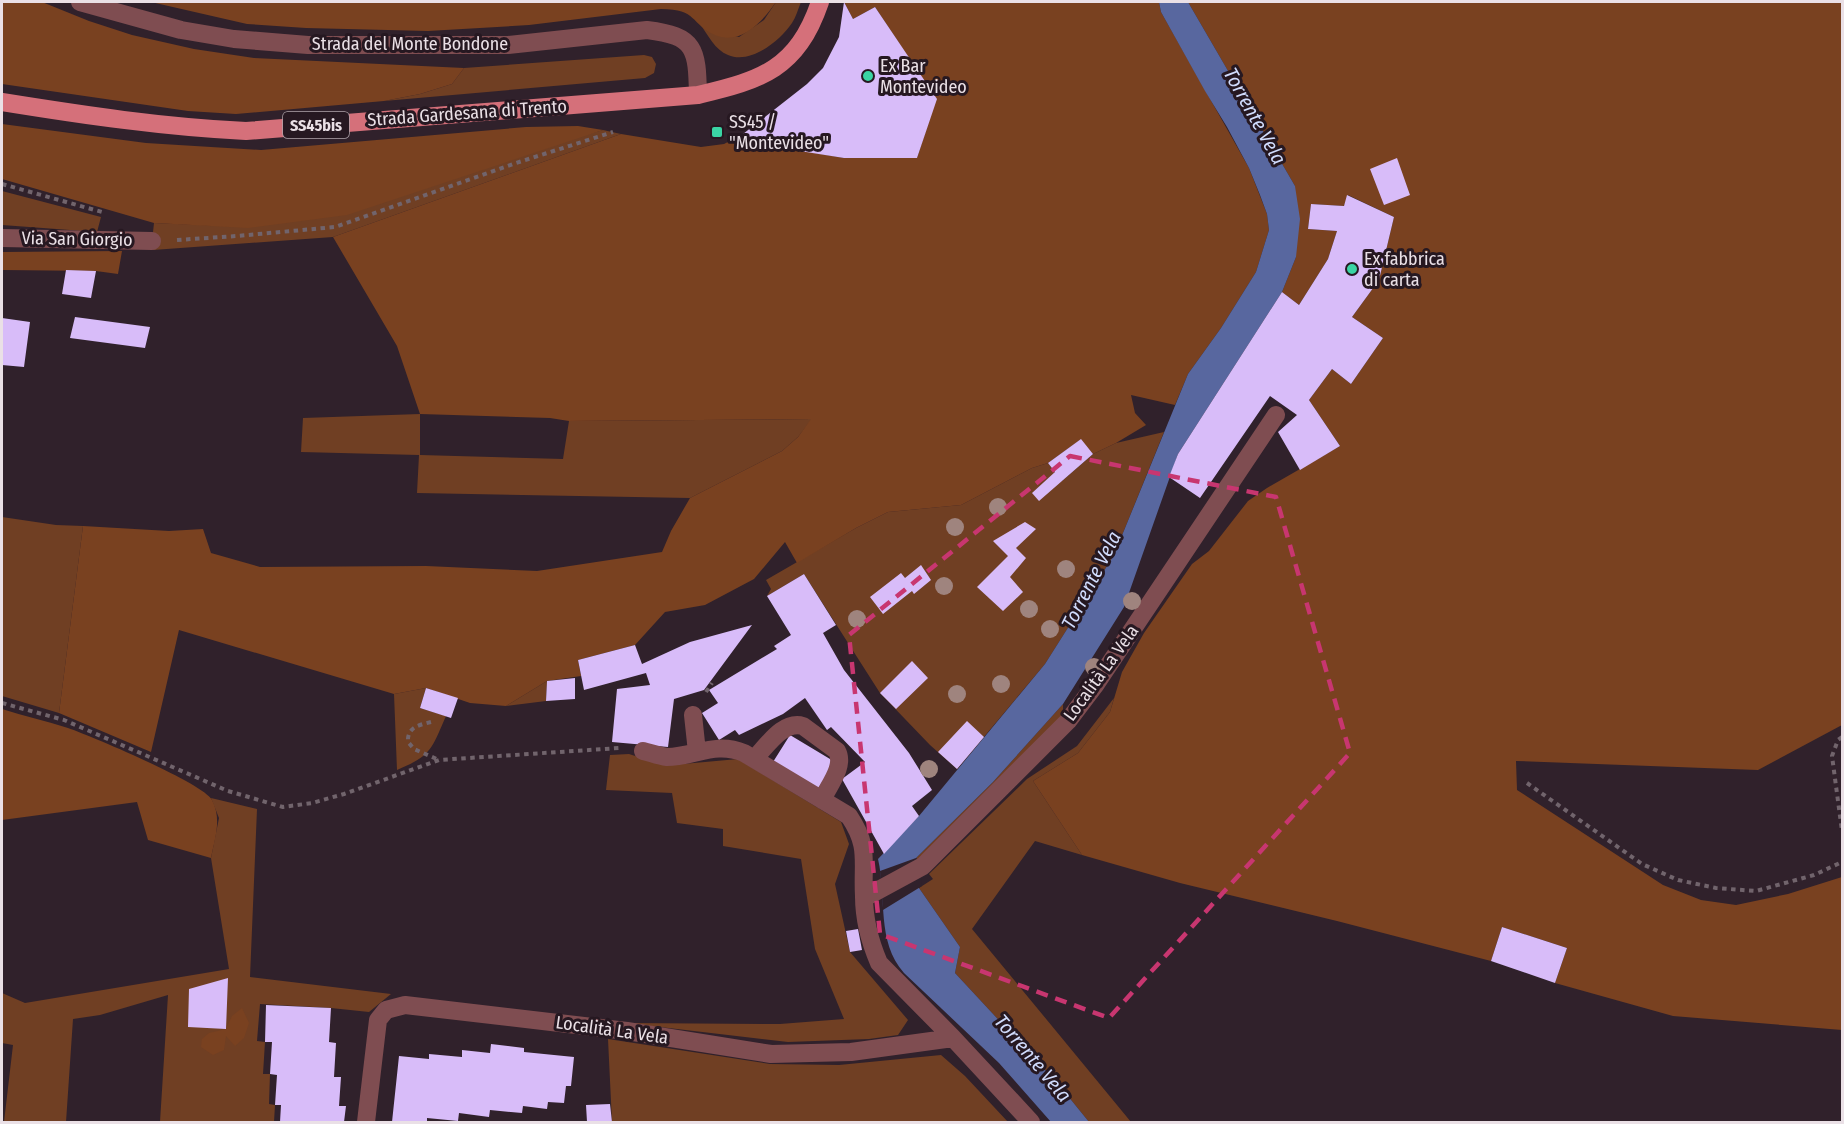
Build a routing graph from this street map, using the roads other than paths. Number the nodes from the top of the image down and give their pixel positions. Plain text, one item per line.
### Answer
1 (80, 2) edge
2 (820, 2) edge
3 (698, 95) junction
4 (2, 102) edge
5 (2, 238) edge
6 (152, 241) road end
7 (1276, 415) dead end
8 (693, 715) dead end
9 (643, 751) road end
10 (697, 752) junction
11 (754, 759) junction
12 (822, 800) junction
13 (864, 898) junction
14 (953, 1038) junction
15 (366, 1122) edge
16 (1031, 1122) edge

1 - 3 street, Strada del Monte Bondone
2 - 3 main road, Strada Gardesana di Trento / SS45bis
3 - 4 main road, Strada Gardesana di Trento / SS45bis
5 - 6 street, Via San Giorgio
7 - 13 street, Località La Vela
8 - 10 street
9 - 10 street
10 - 11 street
11 - 12 street
11 - 12 street
12 - 13 street
13 - 14 street
14 - 15 street, Località La Vela
14 - 16 street

